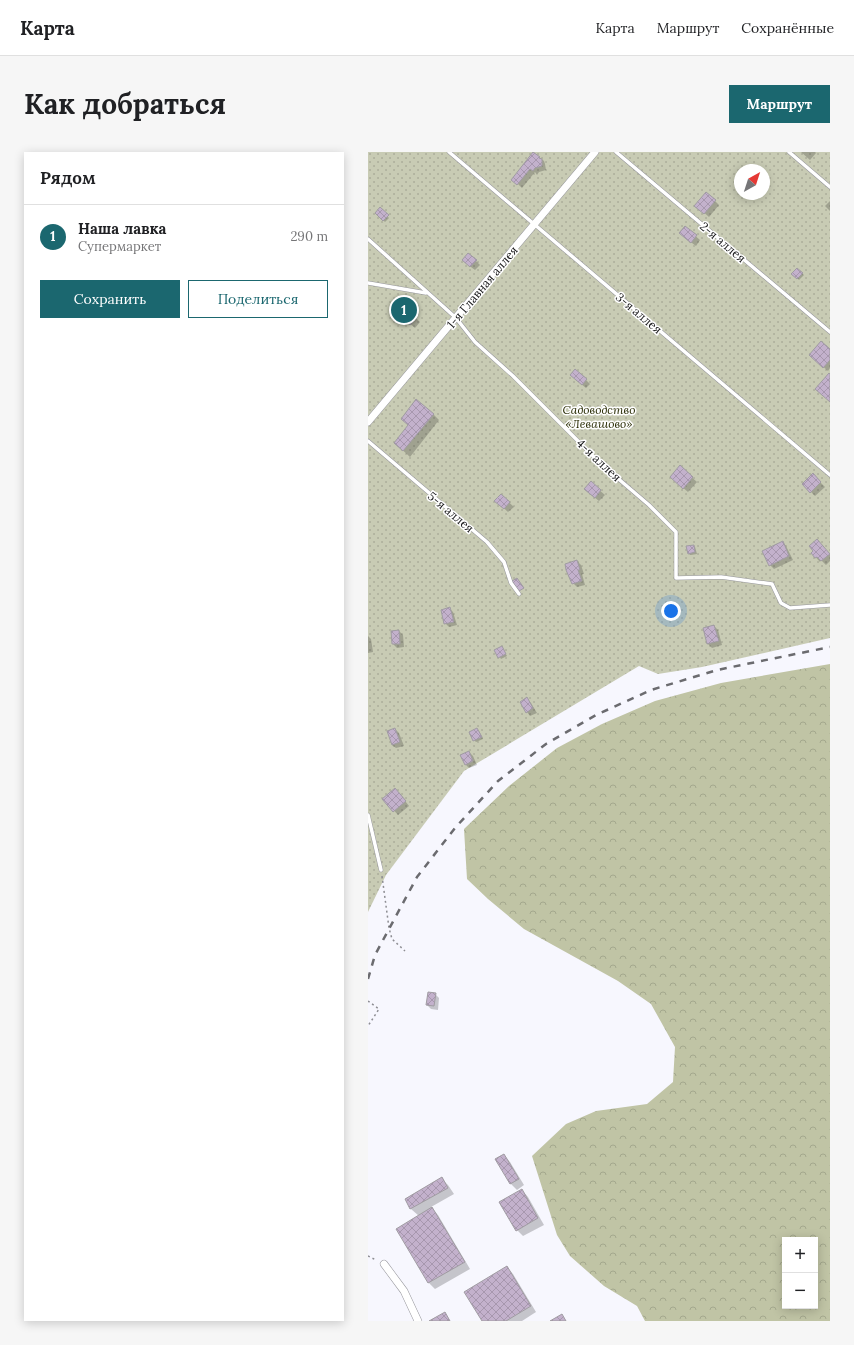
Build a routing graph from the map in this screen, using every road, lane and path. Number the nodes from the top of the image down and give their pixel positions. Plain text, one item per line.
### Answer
1 (449, 152) edge
2 (595, 152) edge
3 (616, 152) edge
4 (789, 152) edge
5 (830, 187) edge
6 (534, 224) junction
7 (368, 239) edge
8 (368, 283) edge
9 (427, 293) junction
10 (456, 318) junction
11 (830, 332) edge
12 (368, 422) edge
13 (368, 441) edge
14 (830, 475) edge
15 (519, 594) dead end
16 (830, 604) edge
17 (368, 815) edge
18 (381, 870) joint
19 (405, 952) dead end
20 (368, 1001) edge
21 (368, 1026) edge
22 (368, 1256) edge
23 (384, 1264) joint
24 (418, 1321) edge

1 - 6 lane, 3-я аллея
2 - 6 street, 1-я Главная аллея
3 - 11 lane, 2-я аллея
4 - 5 lane
6 - 10 street, 1-я Главная аллея
6 - 14 lane, 3-я аллея
7 - 9 lane, 4-я аллея
8 - 9 lane
9 - 10 lane, 4-я аллея
10 - 12 street, 1-я Главная аллея
10 - 16 lane, 4-я аллея
13 - 15 lane, 5-я аллея
17 - 18 lane
18 - 19 path
20 - 21 path
22 - 23 path
23 - 24 street

